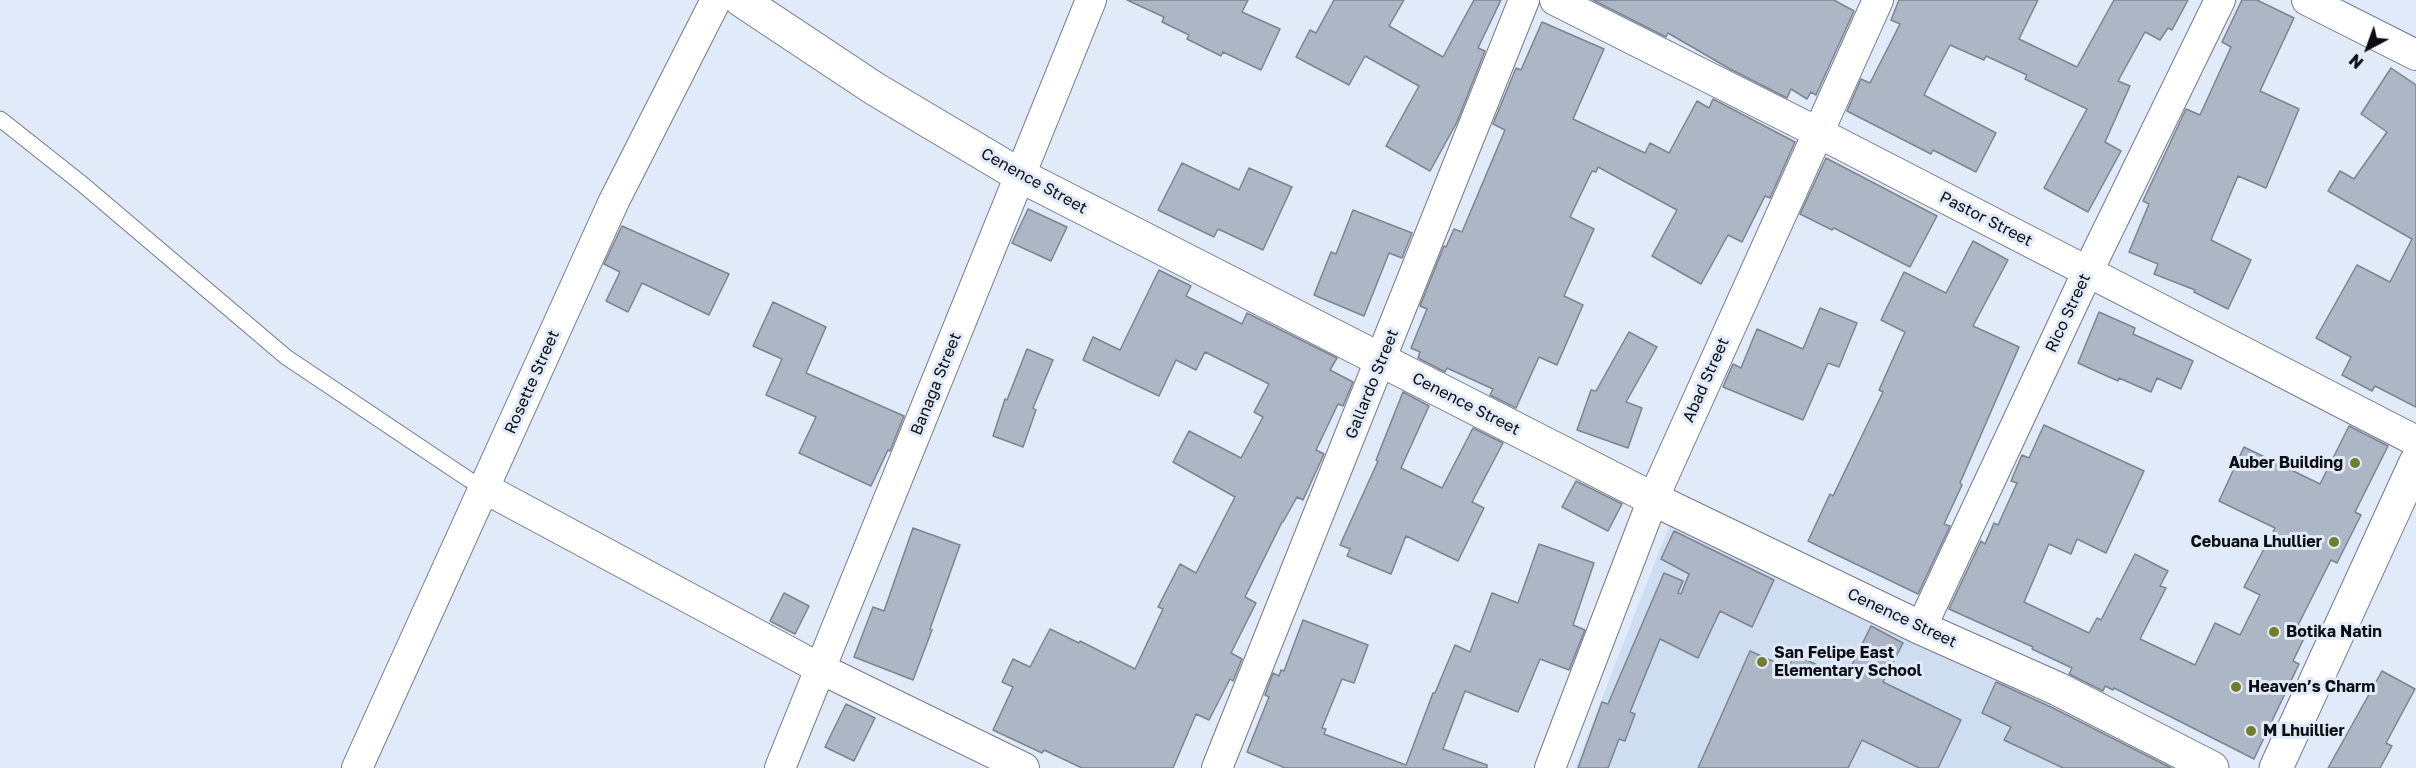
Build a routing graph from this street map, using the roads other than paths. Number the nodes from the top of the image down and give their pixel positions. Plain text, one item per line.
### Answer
1 (716, 0) edge
2 (741, 0) edge
3 (1091, 0) edge
4 (1524, 0) edge
5 (1555, 0) edge
6 (1878, 0) edge
7 (2220, 0) edge
8 (2307, 0) edge
9 (2416, 55) edge
10 (0, 119) edge
11 (1817, 132) junction
12 (1021, 177) junction
13 (2088, 271) junction
14 (1382, 361) junction
15 (2416, 441) edge
16 (2416, 462) edge
17 (484, 488) junction
18 (1653, 499) junction
19 (1921, 628) junction
20 (820, 669) junction
21 (357, 768) edge
22 (780, 768) edge
23 (1024, 768) edge
24 (1217, 768) edge
25 (1550, 768) edge
26 (2212, 768) edge
27 (2276, 768) edge

1 - 17 street, Rosette Street
2 - 12 street, Cenence Street
3 - 12 street, Banaga Street
4 - 14 street, Gallardo Street
5 - 11 street, Pastor Street
6 - 11 street, Abad Street
7 - 13 street, Rico Street
8 - 9 street
10 - 17 lane
11 - 13 street, Pastor Street
11 - 18 street, Abad Street
12 - 14 street, Cenence Street
12 - 20 street, Banaga Street
13 - 15 street, Pastor Street
13 - 19 street, Rico Street
14 - 18 street, Cenence Street
14 - 24 street, Gallardo Street
16 - 27 street
17 - 20 street
17 - 21 street, Rosette Street
18 - 19 street, Cenence Street
18 - 25 street, Abad Street
19 - 26 street, Cenence Street
20 - 22 street, Banaga Street
20 - 23 street

